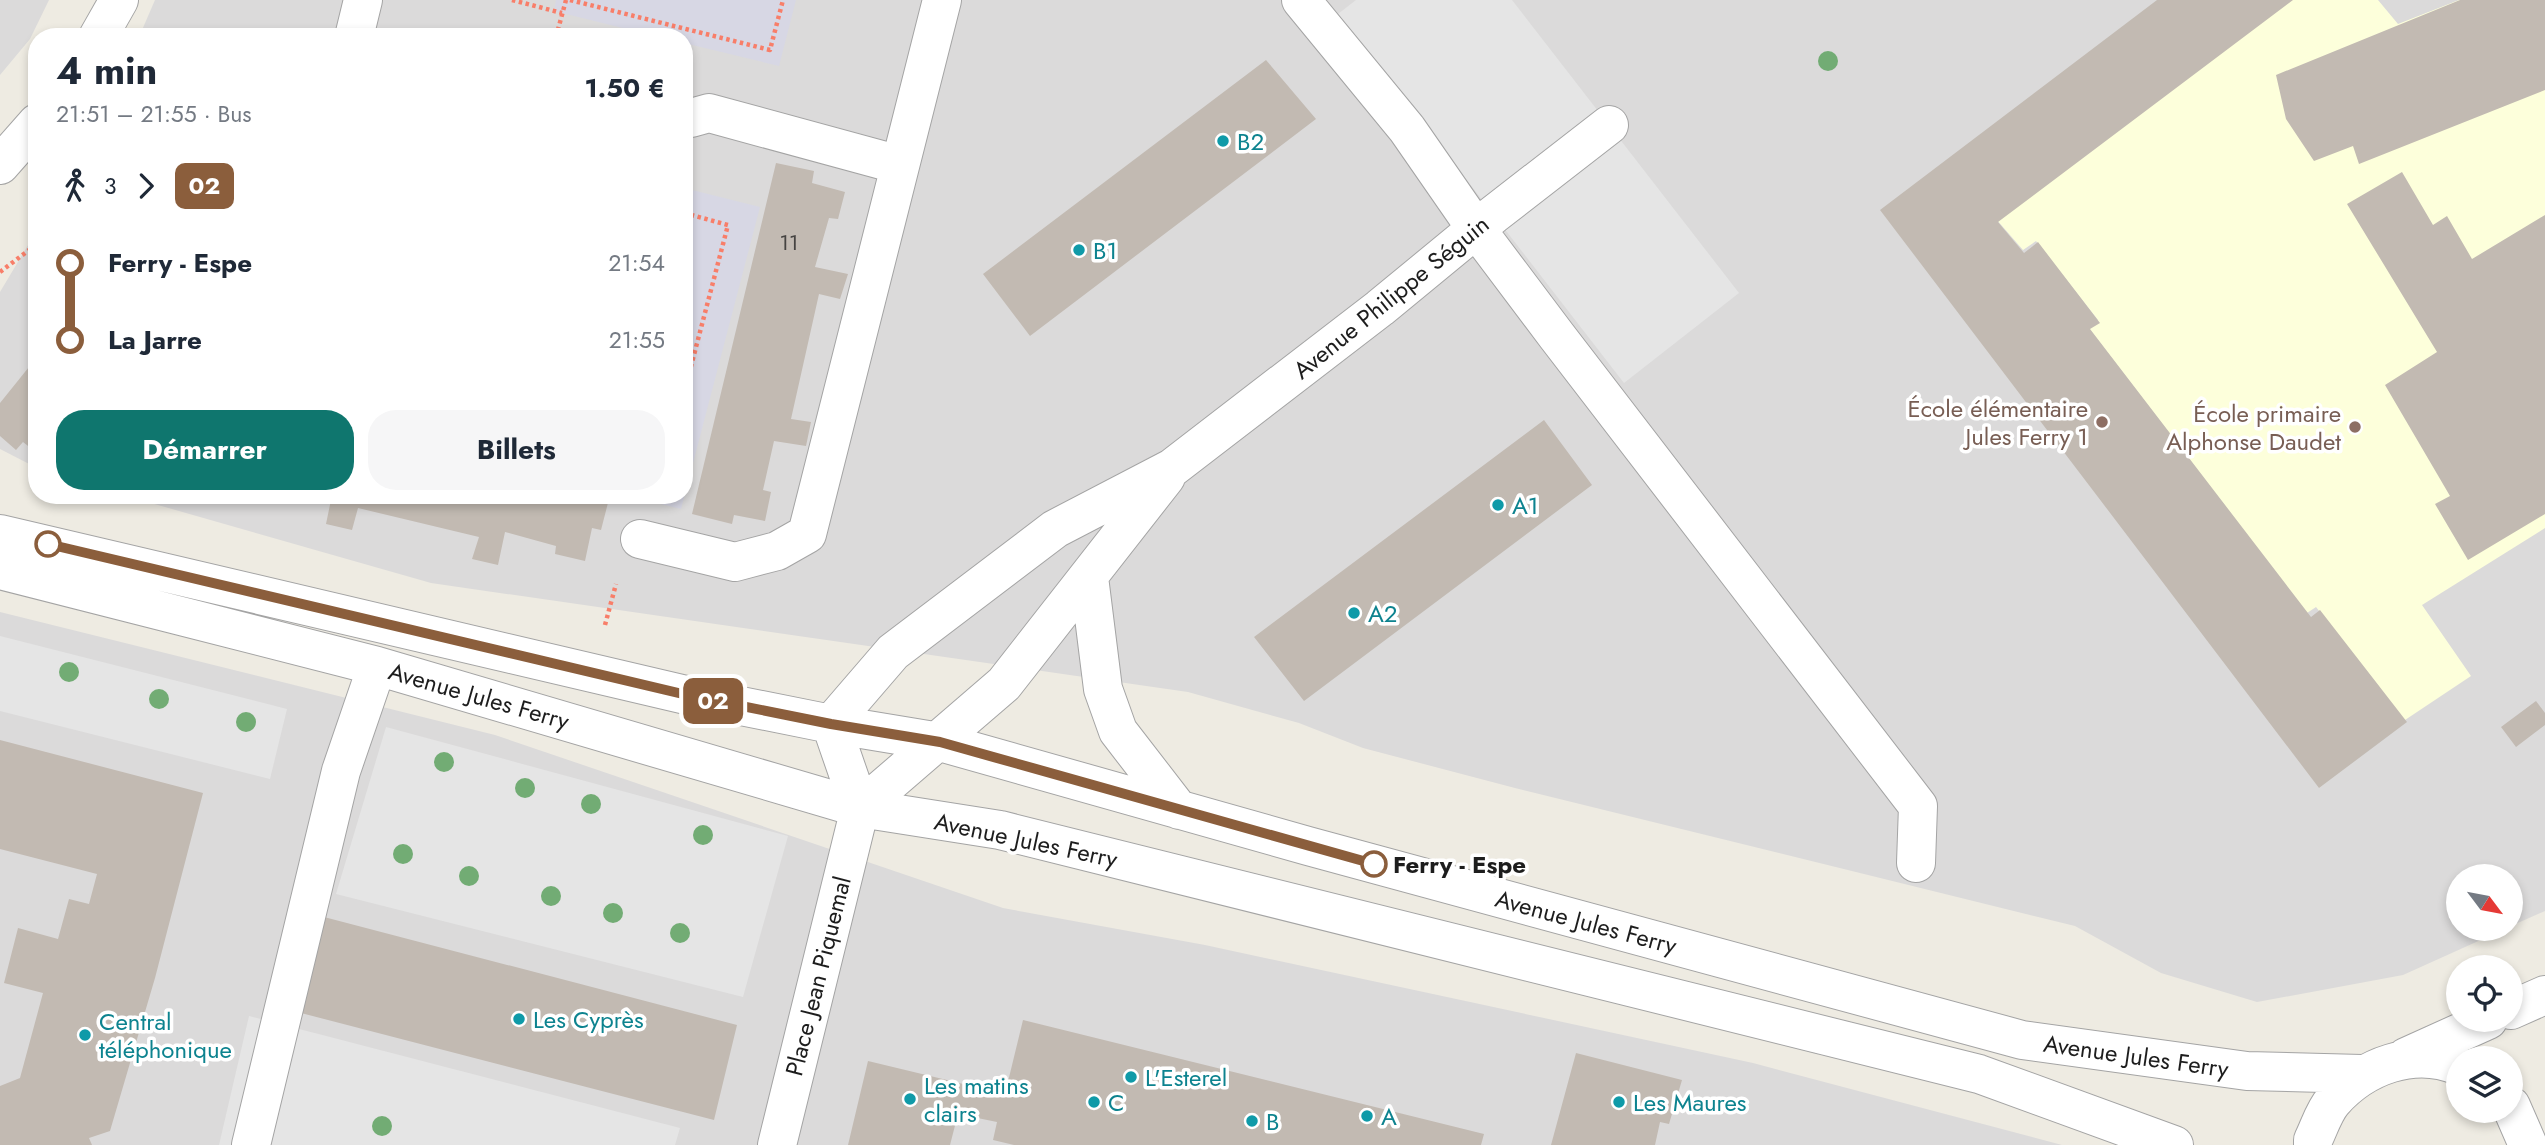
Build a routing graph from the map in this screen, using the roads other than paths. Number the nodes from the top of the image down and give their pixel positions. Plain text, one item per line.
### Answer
1 (119, 0) edge
2 (942, 0) edge
3 (1301, 0) edge
4 (103, 28) edge
5 (693, 117) edge
6 (1609, 125) dead end
7 (28, 133) edge
8 (0, 164) edge
9 (900, 165) junction
10 (1477, 230) junction
11 (1172, 468) junction
12 (0, 534) edge
13 (640, 539) dead end
14 (0, 570) edge
15 (1089, 578) junction
16 (377, 666) junction
17 (831, 724) junction
18 (940, 742) junction
19 (860, 808) junction
20 (1179, 810) junction
21 (1916, 863) dead end
22 (2545, 995) edge
23 (2523, 1005) edge
24 (2461, 1032) edge
25 (2401, 1059) junction
26 (2446, 1060) edge
27 (2362, 1074) junction
28 (2545, 1110) edge
29 (2518, 1123) edge
30 (251, 1145) edge
31 (777, 1145) edge
32 (2174, 1145) edge
33 (2313, 1145) edge
34 (2528, 1145) edge

1 - 4 street
2 - 9 street
3 - 10 street
5 - 9 street
6 - 10 street, Avenue Philippe Séguin
7 - 8 street
9 - 13 street
10 - 11 street, Avenue Philippe Séguin
10 - 21 street
11 - 15 street, Avenue Philippe Séguin
11 - 17 street, Avenue Philippe Séguin
12 - 17 street, Avenue Jules Ferry
14 - 16 street, Avenue Jules Ferry
15 - 18 street, Avenue Philippe Séguin
15 - 20 street
16 - 19 street, Avenue Jules Ferry
16 - 30 street
17 - 18 street, Avenue Jules Ferry
17 - 19 street
18 - 19 street, Avenue Philippe Séguin
18 - 20 street, Avenue Jules Ferry
19 - 31 street, Place Jean Piquemal
19 - 32 street, Avenue Jules Ferry
20 - 27 street, Avenue Jules Ferry
22 - 23 street
24 - 25 street
25 - 26 street
25 - 27 street
27 - 33 street
28 - 34 street
29 - 34 street

